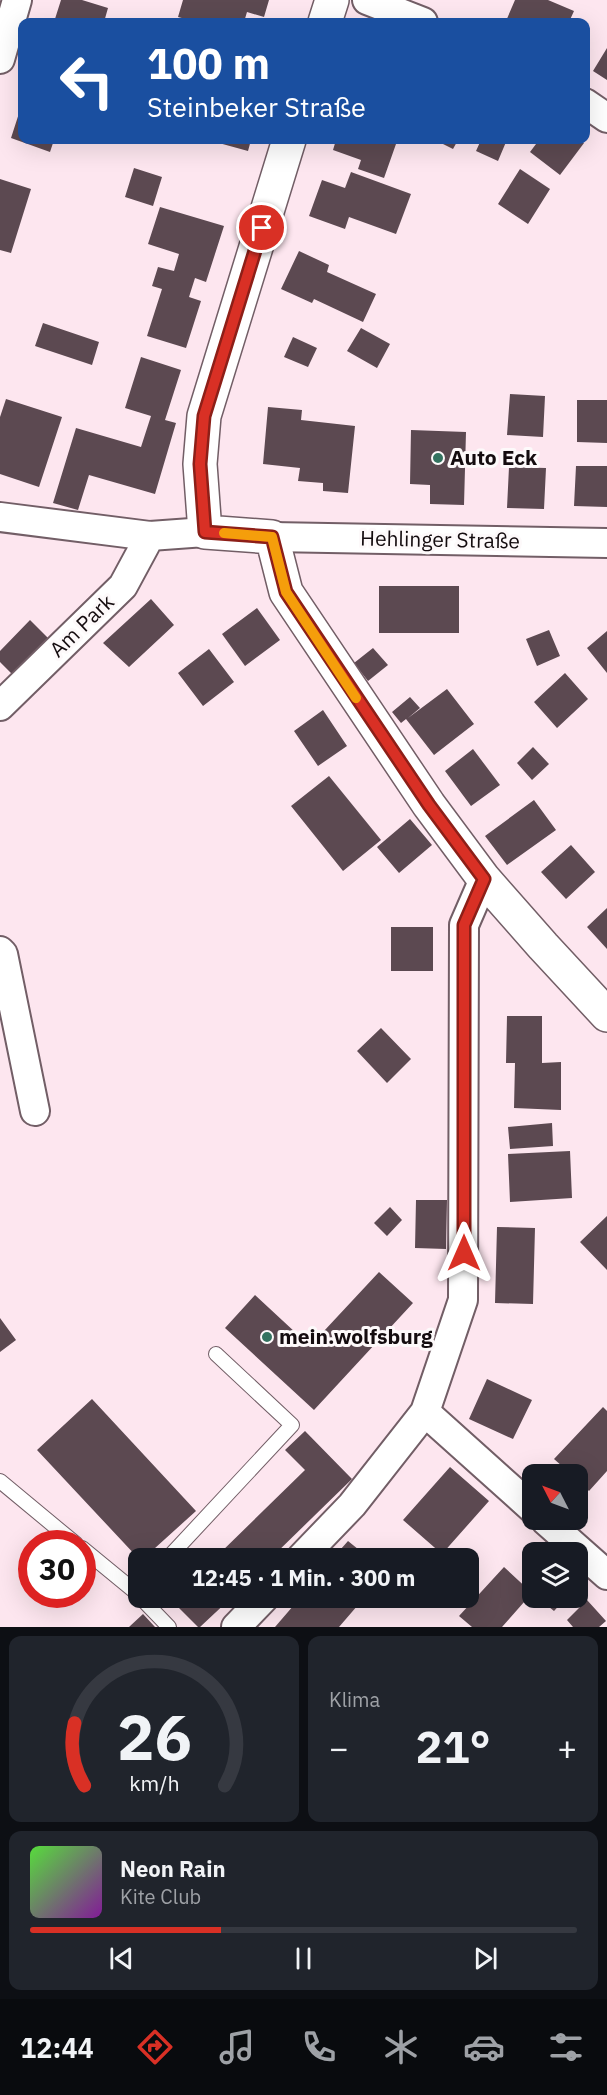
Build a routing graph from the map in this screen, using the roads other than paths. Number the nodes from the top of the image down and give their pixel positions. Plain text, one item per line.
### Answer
1 (17, 0) edge
2 (332, 0) edge
3 (367, 0) edge
4 (326, 18) edge
5 (413, 18) edge
6 (0, 59) edge
7 (590, 106) edge
8 (607, 118) edge
9 (288, 144) edge
10 (0, 518) edge
11 (205, 532) junction
12 (150, 536) junction
13 (272, 537) junction
14 (607, 543) edge
15 (0, 706) edge
16 (484, 879) junction
17 (0, 951) edge
18 (607, 1015) edge
19 (35, 1111) dead end
20 (216, 1354) dead end
21 (425, 1412) junction
22 (0, 1481) edge
23 (522, 1499) edge
24 (59, 1530) edge
25 (556, 1530) edge
26 (177, 1548) edge
27 (311, 1548) edge
28 (96, 1560) edge
29 (607, 1575) edge
30 (128, 1586) edge
31 (151, 1608) edge
32 (254, 1608) edge
33 (169, 1627) edge
34 (236, 1627) edge

1 - 6 street
2 - 4 street
3 - 5 street
7 - 8 street
9 - 11 street
10 - 12 street
11 - 12 street
11 - 13 street
12 - 15 street, Am Park
13 - 14 street, Hehlinger Straße
13 - 16 street
16 - 18 street
16 - 21 street
17 - 19 street
20 - 26 lane
21 - 23 street
21 - 27 street
22 - 24 lane
25 - 29 street
28 - 30 lane
31 - 33 lane
32 - 34 street

